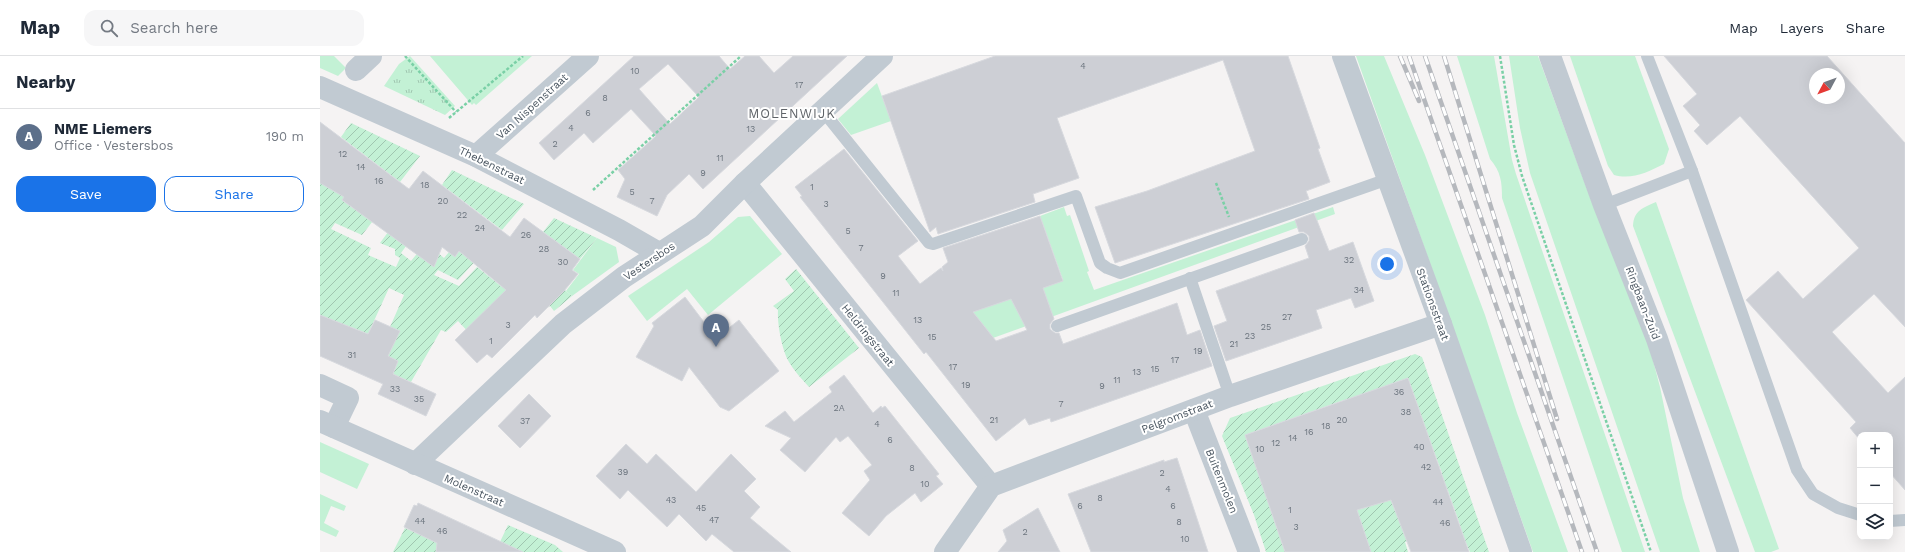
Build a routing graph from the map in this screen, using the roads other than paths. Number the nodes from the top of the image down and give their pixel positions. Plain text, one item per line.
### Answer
1 (588, 56) edge
2 (882, 56) edge
3 (1343, 56) edge
4 (1550, 56) edge
5 (1647, 56) edge
6 (320, 87) edge
7 (823, 111) junction
8 (476, 156) junction
9 (1692, 171) junction
10 (1388, 179) junction
11 (745, 183) junction
12 (1604, 205) junction
13 (1302, 239) dead end
14 (659, 253) junction
15 (1190, 278) junction
16 (1441, 324) junction
17 (1057, 326) dead end
18 (320, 385) edge
19 (1230, 396) junction
20 (1194, 410) junction
21 (327, 424) edge
22 (415, 464) junction
23 (991, 486) junction
24 (1857, 514) edge
25 (1905, 520) edge
26 (1893, 521) edge
27 (608, 550) edge
28 (944, 552) edge
29 (1249, 552) edge
30 (1521, 552) edge
31 (1728, 552) edge

1 - 8 street, Van Nispenstraat
2 - 7 street, Vestersbos
3 - 10 street, Stationsstraat
4 - 12 street, Ringbaan-Zuid
5 - 9 lane
6 - 8 street, Thebenstraat
7 - 10 lane
7 - 11 street, Vestersbos
8 - 14 street, Thebenstraat
9 - 12 lane
9 - 24 lane
10 - 16 street, Stationsstraat
11 - 14 street, Vestersbos
11 - 23 street, Heldringstraat
12 - 31 street, Ringbaan-Zuid
13 - 15 lane
14 - 22 street, Vestersbos
15 - 17 lane
15 - 19 lane
16 - 19 street, Pelgromstraat
16 - 30 street, Stationsstraat
18 - 21 street, Molenstraat
19 - 20 street, Pelgromstraat
20 - 23 street, Pelgromstraat
20 - 29 street, Buitenmolen
21 - 22 street, Molenstraat
22 - 27 street, Molenstraat
23 - 28 street
25 - 26 lane

